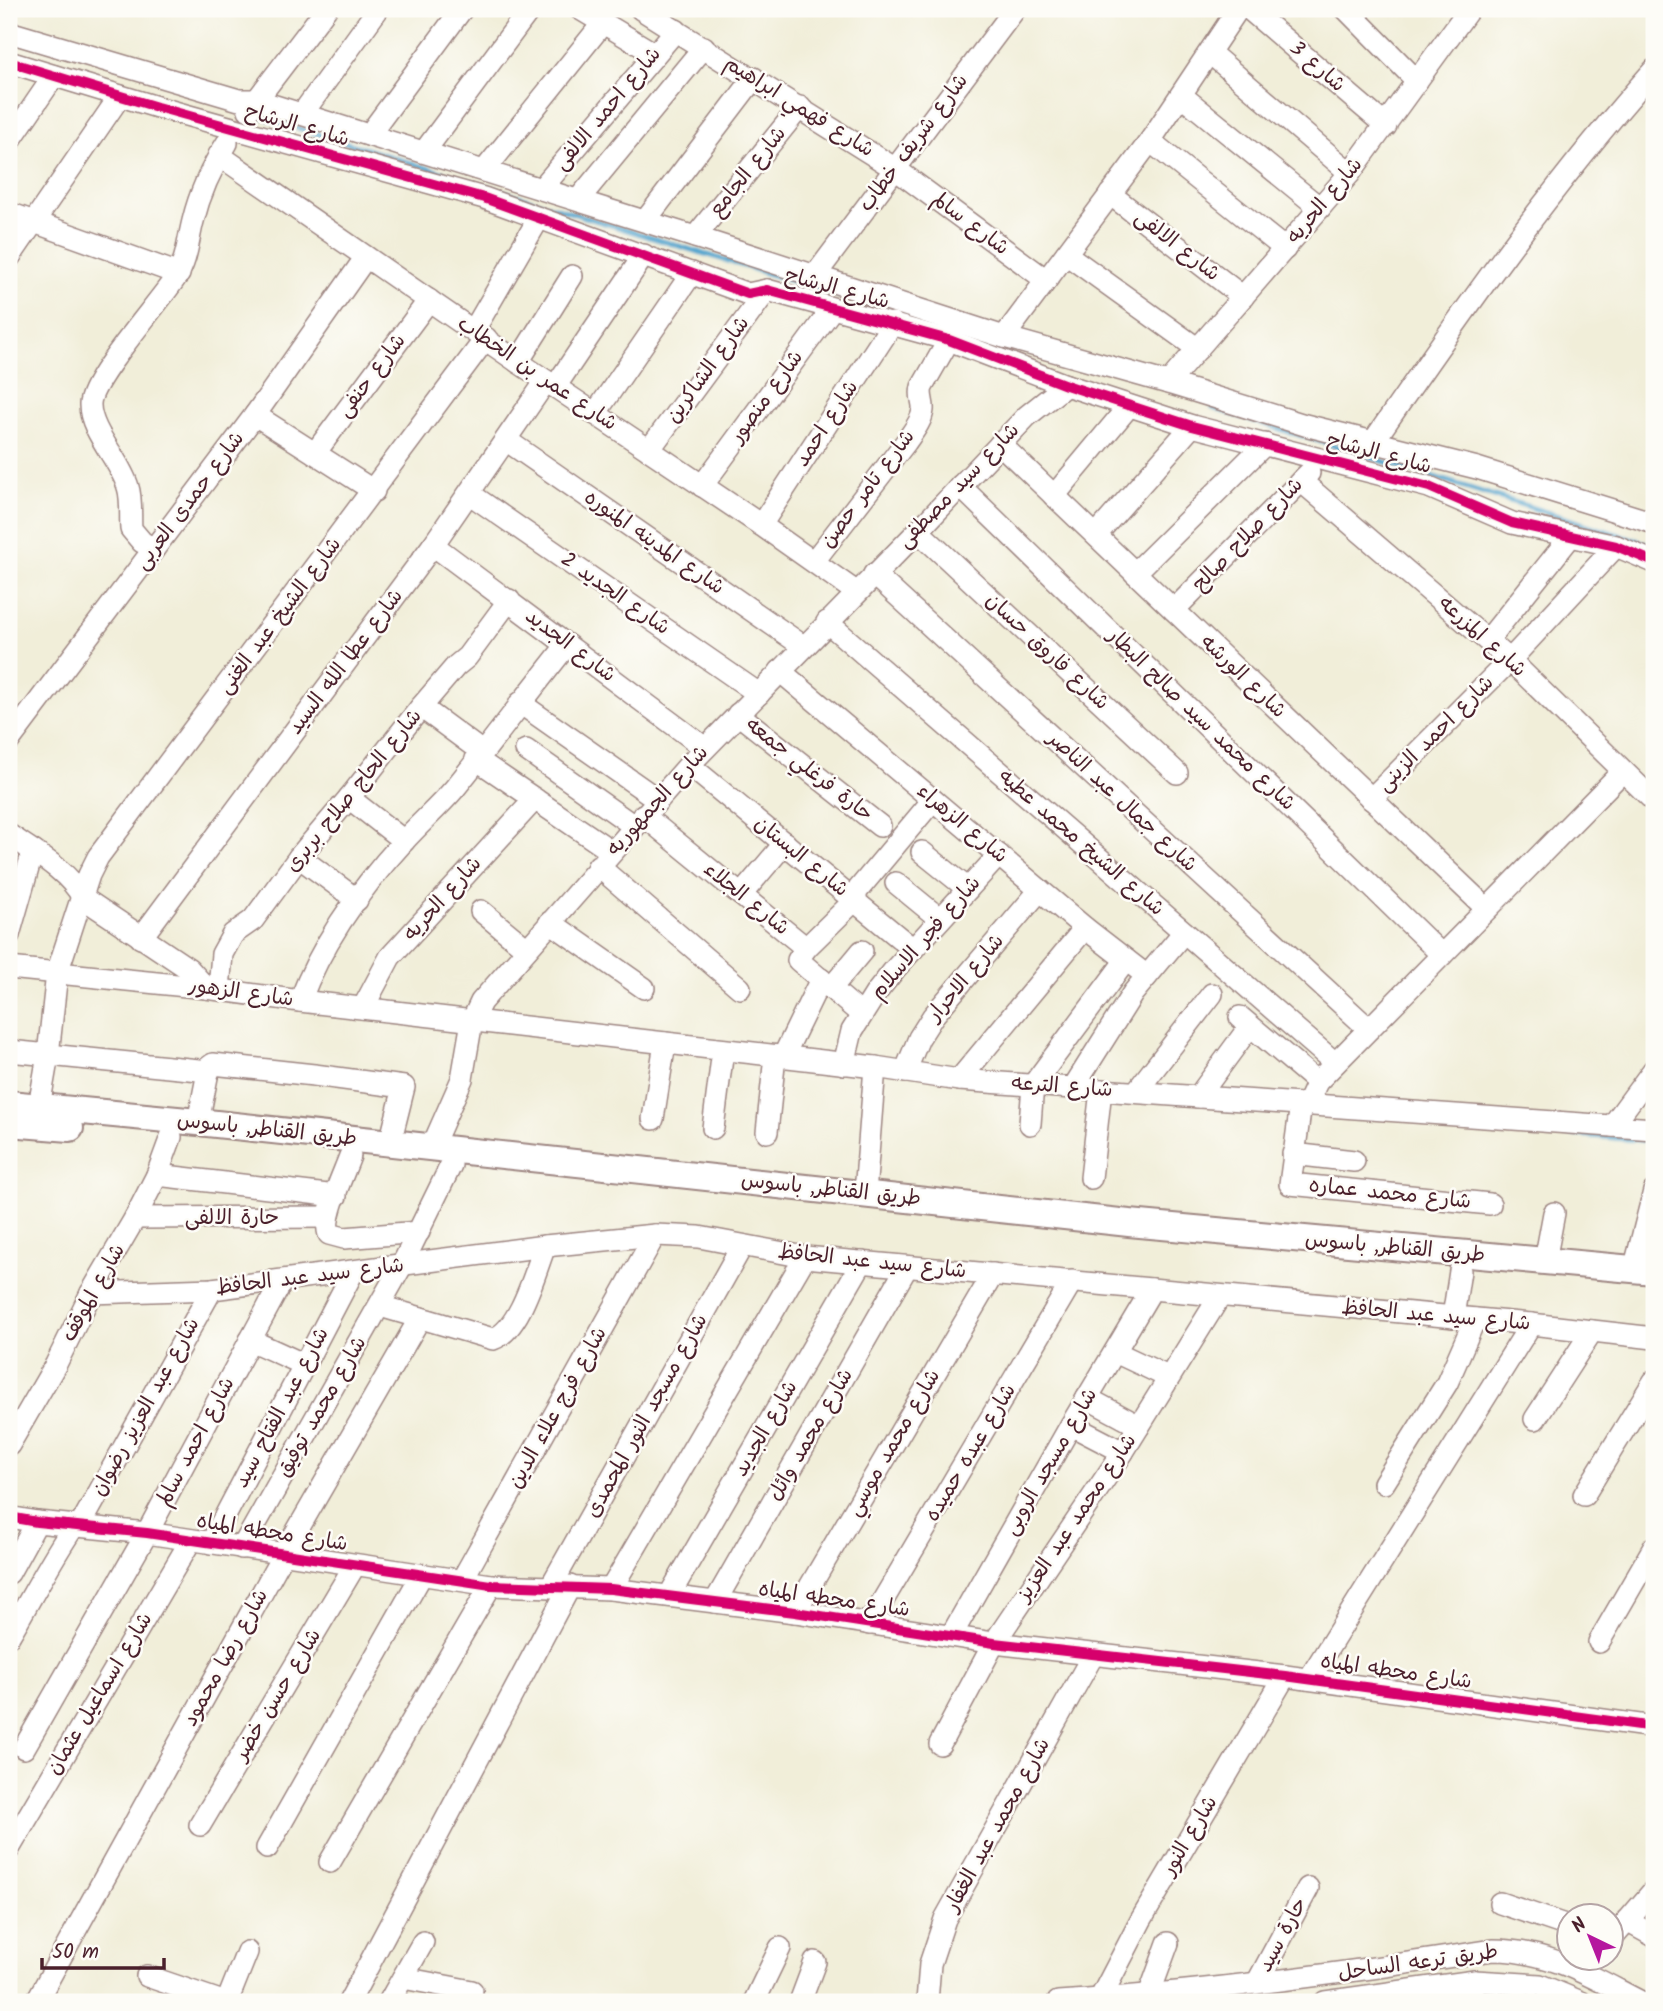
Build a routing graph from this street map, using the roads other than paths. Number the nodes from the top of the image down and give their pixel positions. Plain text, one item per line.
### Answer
1 (326, 9) edge
2 (378, 9) edge
3 (462, 9) edge
4 (530, 9) edge
5 (580, 9) edge
6 (641, 9) edge
7 (1002, 9) edge
8 (1015, 9) edge
9 (1238, 9) edge
10 (1249, 9) edge
11 (1346, 9) edge
12 (1462, 11) edge
13 (603, 23) junction
14 (676, 30) junction
15 (9, 32) edge
16 (704, 47) junction
17 (1210, 53) junction
18 (655, 54) junction
19 (9, 62) edge
20 (1654, 70) edge
21 (54, 76) junction
22 (754, 78) junction
23 (1417, 82) junction
24 (1181, 95) junction
25 (120, 96) junction
26 (256, 100) junction
27 (800, 107) junction
28 (302, 114) junction
29 (237, 126) junction
30 (1385, 126) junction
31 (369, 135) junction
32 (1150, 141) junction
33 (9, 142) edge
34 (425, 152) junction
35 (219, 155) junction
36 (891, 166) junction
37 (484, 171) junction
38 (1350, 173) junction
39 (541, 189) junction
40 (1110, 194) junction
41 (578, 200) junction
42 (1320, 208) junction
43 (9, 213) edge
44 (539, 218) junction
45 (645, 221) junction
46 (34, 222) junction
47 (695, 237) junction
48 (1284, 249) junction
49 (1066, 254) junction
50 (644, 255) junction
51 (366, 257) junction
52 (9, 258) edge
53 (692, 272) junction
54 (179, 274) junction
55 (572, 276) dead end
56 (814, 277) junction
57 (1046, 280) junction
58 (767, 290) junction
59 (1243, 297) junction
60 (429, 300) junction
61 (832, 309) junction
62 (893, 323) junction
63 (480, 334) junction
64 (1004, 337) junction
65 (949, 340) junction
66 (1198, 349) junction
67 (518, 362) junction
68 (1168, 383) junction
69 (550, 384) junction
70 (1066, 385) junction
71 (1129, 406) junction
72 (594, 414) junction
73 (255, 415) junction
74 (1192, 426) junction
75 (506, 440) junction
76 (1373, 442) junction
77 (1000, 444) junction
78 (1265, 444) junction
79 (649, 450) junction
80 (315, 453) junction
81 (1322, 459) junction
82 (1301, 481) junction
83 (702, 486) junction
84 (960, 486) junction
85 (373, 491) junction
86 (470, 494) junction
87 (1054, 496) junction
88 (1654, 523) edge
89 (761, 525) junction
90 (918, 531) junction
91 (1096, 535) junction
92 (1571, 536) junction
93 (433, 545) junction
94 (1616, 546) junction
95 (154, 549) junction
96 (814, 561) junction
97 (1654, 562) edge
98 (1135, 573) junction
99 (874, 574) junction
100 (856, 592) junction
101 (509, 600) junction
102 (1174, 610) junction
103 (827, 622) junction
104 (1489, 640) junction
105 (567, 645) junction
106 (803, 646) junction
107 (1510, 660) junction
108 (780, 671) junction
109 (759, 694) junction
110 (520, 703) junction
111 (421, 707) junction
112 (738, 714) junction
113 (9, 741) edge
114 (705, 748) junction
115 (526, 750) dead end
116 (479, 756) junction
117 (689, 765) junction
118 (1623, 771) junction
119 (1177, 773) dead end
120 (349, 798) junction
121 (535, 799) junction
122 (657, 799) junction
123 (1371, 799) junction
124 (933, 800) junction
125 (1654, 801) edge
126 (638, 820) junction
127 (880, 826) dead end
128 (9, 835) edge
129 (404, 841) junction
130 (785, 844) junction
131 (33, 852) junction
132 (922, 852) dead end
133 (999, 855) junction
134 (299, 857) junction
135 (605, 859) junction
136 (895, 883) dead end
137 (968, 889) junction
138 (1040, 890) junction
139 (741, 895) junction
140 (83, 898) junction
141 (357, 900) junction
142 (855, 900) junction
143 (1487, 909) junction
144 (481, 911) dead end
145 (940, 919) junction
146 (550, 922) junction
147 (1085, 928) junction
148 (1184, 932) junction
149 (9, 935) edge
150 (141, 939) junction
151 (527, 948) junction
152 (806, 948) junction
153 (913, 949) junction
154 (862, 951) dead end
155 (1442, 955) junction
156 (1126, 960) junction
157 (9, 968) edge
158 (57, 973) junction
159 (1146, 976) junction
160 (826, 983) junction
161 (644, 988) dead end
162 (740, 988) dead end
163 (213, 989) junction
164 (1212, 993) dead end
165 (300, 1001) junction
166 (363, 1008) junction
167 (861, 1014) junction
168 (472, 1021) junction
169 (1369, 1029) junction
170 (665, 1044) junction
171 (723, 1050) junction
172 (9, 1051) edge
173 (48, 1055) junction
174 (779, 1056) junction
175 (1335, 1063) junction
176 (844, 1064) junction
177 (875, 1067) junction
178 (1654, 1069) edge
179 (209, 1071) junction
180 (905, 1072) junction
181 (958, 1080) junction
182 (1317, 1082) junction
183 (1034, 1085) junction
184 (1073, 1088) junction
185 (1101, 1090) junction
186 (1136, 1092) junction
187 (1198, 1097) junction
188 (9, 1104) edge
189 (1304, 1104) junction
190 (38, 1107) junction
191 (653, 1119) dead end
192 (198, 1122) junction
193 (9, 1123) edge
194 (1030, 1124) dead end
195 (1612, 1126) junction
196 (713, 1128) dead end
197 (1654, 1129) edge
198 (767, 1132) dead end
199 (171, 1137) junction
200 (390, 1143) junction
201 (432, 1147) junction
202 (1293, 1154) junction
203 (350, 1156) junction
204 (1354, 1161) dead end
205 (451, 1166) junction
206 (156, 1175) junction
207 (1091, 1178) dead end
208 (1654, 1191) edge
209 (865, 1193) junction
210 (335, 1196) junction
211 (1490, 1205) dead end
212 (1554, 1213) dead end
213 (328, 1217) junction
214 (135, 1218) junction
215 (419, 1232) junction
216 (655, 1235) junction
217 (545, 1246) junction
218 (742, 1246) junction
219 (805, 1257) junction
220 (1545, 1261) junction
221 (862, 1262) junction
222 (402, 1265) junction
223 (907, 1267) junction
224 (1460, 1271) junction
225 (1644, 1271) edge
226 (353, 1272) junction
227 (993, 1274) junction
228 (282, 1281) junction
229 (1072, 1281) junction
230 (1654, 1288) edge
231 (212, 1289) junction
232 (1152, 1289) junction
233 (91, 1293) junction
234 (1220, 1296) junction
235 (380, 1306) junction
236 (1453, 1317) junction
237 (421, 1318) junction
238 (1475, 1319) junction
239 (1531, 1324) junction
240 (1592, 1331) junction
241 (1654, 1338) edge
242 (250, 1340) junction
243 (1115, 1352) junction
244 (305, 1365) junction
245 (1168, 1377) junction
246 (1654, 1381) edge
247 (1087, 1398) junction
248 (1535, 1419) dead end
249 (1071, 1425) junction
250 (1139, 1426) junction
251 (9, 1445) edge
252 (1122, 1451) junction
253 (1384, 1483) dead end
254 (1584, 1495) dead end
255 (9, 1517) edge
256 (37, 1522) junction
257 (77, 1526) junction
258 (146, 1533) junction
259 (201, 1541) junction
260 (1654, 1547) edge
261 (242, 1548) junction
262 (283, 1555) junction
263 (355, 1565) junction
264 (9, 1573) edge
265 (421, 1576) junction
266 (462, 1580) junction
267 (9, 1583) edge
268 (491, 1585) junction
269 (561, 1586) junction
270 (611, 1589) junction
271 (33, 1596) junction
272 (669, 1596) junction
273 (715, 1602) junction
274 (795, 1612) junction
275 (869, 1624) junction
276 (9, 1636) edge
277 (951, 1636) junction
278 (1599, 1642) dead end
279 (994, 1643) junction
280 (1093, 1656) junction
281 (1285, 1676) junction
282 (1309, 1679) junction
283 (1654, 1727) edge
284 (940, 1744) dead end
285 (24, 1748) dead end
286 (200, 1825) dead end
287 (267, 1848) dead end
288 (9, 1849) edge
289 (330, 1862) dead end
290 (1308, 1888) dead end
291 (1654, 1890) edge
292 (1500, 1903) dead end
293 (1554, 1921) edge
294 (1627, 1921) junction
295 (1624, 1925) edge
296 (1654, 1936) edge
297 (423, 1942) dead end
298 (1168, 1943) dead end
299 (780, 1948) dead end
300 (247, 1952) dead end
301 (1554, 1958) edge
302 (816, 1962) dead end
303 (1598, 1972) edge
304 (147, 1976) dead end
305 (403, 1978) junction
306 (1475, 1981) junction
307 (1257, 1983) junction
308 (472, 1991) dead end
309 (1149, 1995) junction
310 (1100, 1999) junction
311 (36, 2002) edge
312 (225, 2002) edge
313 (349, 2002) edge
314 (389, 2002) edge
315 (754, 2002) edge
316 (800, 2002) edge
317 (927, 2002) edge
318 (1058, 2002) edge
319 (1325, 2002) edge
320 (1471, 2002) edge
321 (1581, 2002) edge
322 (1641, 2002) edge

1 - 26 street
2 - 28 street
3 - 31 street
4 - 34 street
5 - 13 street
6 - 14 street, شارع فهمي ابراهيم
7 - 36 street, شارع شريف خطاب
8 - 36 street, شارع شريف خطاب
9 - 17 street
10 - 30 street, شارع 3
11 - 23 street
12 - 23 street, شارع الحريه
13 - 18 street
13 - 37 street
14 - 16 street, شارع فهمي ابراهيم
14 - 18 street, شارع احمد الالفى
15 - 26 street, شارع الرشاح
16 - 22 street, شارع فهمي ابراهيم
16 - 41 street, شارع فهمي ابراهيم
17 - 24 street
17 - 38 street
18 - 39 street, شارع احمد الالفى
19 - 21 street, شارع الرشاح
20 - 76 street
21 - 25 street, شارع الرشاح
21 - 33 street
22 - 27 street, شارع فهمي ابراهيم
22 - 45 street
23 - 30 street, شارع الحريه
24 - 32 street
24 - 42 street
25 - 29 street, شارع الرشاح
25 - 46 street
26 - 28 street, شارع الرشاح
26 - 29 street
27 - 36 street, شارع فهمي ابراهيم
27 - 47 street, شارع الجامع
28 - 31 street, شارع الرشاح
29 - 35 street
29 - 44 street, شارع الرشاح
30 - 38 street, شارع الحريه
31 - 34 street, شارع الرشاح
32 - 40 street
32 - 48 street
34 - 37 street, شارع الرشاح
35 - 51 street, شارع عمر بن الخطاب
35 - 54 street
36 - 56 street, شارع شريف خطاب
36 - 57 street, شارع سالم
37 - 39 street, شارع الرشاح
38 - 42 street, شارع الحريه
39 - 41 street, شارع الرشاح
40 - 49 street
40 - 59 street, شارع الالفى
41 - 45 street, شارع الرشاح
42 - 48 street, شارع الحريه
43 - 46 street
44 - 50 street, شارع الرشاح
44 - 63 street, شارع الشيخ عبد الغنى
45 - 47 street, شارع الرشاح
46 - 52 street
46 - 54 street
47 - 56 street, شارع الرشاح
48 - 59 street, شارع الحريه
49 - 57 street
49 - 66 street
50 - 53 street, شارع الرشاح
50 - 69 street, شارع عطا الله السيد
51 - 60 street, شارع عمر بن الخطاب
51 - 73 street, شارع حمدى العربى
53 - 58 street, شارع الرشاح
53 - 72 street
54 - 95 street
55 - 67 street
56 - 64 street, شارع الرشاح
57 - 64 street
58 - 61 street, شارع الرشاح
58 - 79 street, شارع الشاكرين
59 - 66 street, شارع الحريه
60 - 63 street, شارع عمر بن الخطاب
60 - 80 street, شارع حنفى
61 - 62 street, شارع الرشاح
61 - 83 street, شارع منصور
62 - 65 street, شارع الرشاح
62 - 89 street, شارع احمد
63 - 67 street, شارع عمر بن الخطاب
63 - 85 street, شارع الشيخ عبد الغنى
64 - 68 street, شارع الرشاح
65 - 70 street, شارع الرشاح
65 - 96 street, شارع تامر حصن
66 - 68 street, شارع الحريه
67 - 69 street, شارع عمر بن الخطاب
68 - 76 street, شارع الرشاح
69 - 72 street, شارع عمر بن الخطاب
69 - 75 street, شارع عطا الله السيد
70 - 71 street, شارع الرشاح
70 - 77 street, شارع سيد مصطفى
71 - 74 street, شارع الرشاح
71 - 87 street
72 - 79 street, شارع عمر بن الخطاب
73 - 80 street
73 - 95 street, شارع حمدى العربى
74 - 78 street, شارع الرشاح
74 - 91 street
75 - 86 street, شارع عطا الله السيد
75 - 106 street, شارع المدينه المنوره
76 - 88 street, شارع الرشاح
77 - 84 street, شارع سيد مصطفى
77 - 87 street, شارع الورشه
78 - 81 street, شارع الرشاح
78 - 98 street
79 - 83 street, شارع عمر بن الخطاب
80 - 85 street
81 - 82 street, شارع صلاح صالح
81 - 92 street, شارع الرشاح
82 - 102 street, شارع صلاح صالح
82 - 104 street, شارع المزرعه
83 - 89 street, شارع عمر بن الخطاب
84 - 90 street, شارع سيد مصطفى
84 - 155 street, شارع محمد سيد صالح البطار
85 - 140 street, شارع الشيخ عبد الغنى
86 - 93 street, شارع عطا الله السيد
86 - 109 street, شارع الجديد 2
87 - 91 street, شارع الورشه
89 - 96 street, شارع عمر بن الخطاب
90 - 99 street, شارع سيد مصطفى
90 - 119 street, شارع فاروق حسان
91 - 98 street, شارع الورشه
92 - 94 street, شارع الرشاح
92 - 104 street
93 - 101 street, شارع الجديد
93 - 150 street, شارع عطا الله السيد
94 - 97 street, شارع الرشاح
94 - 107 street, شارع احمد الزينى
95 - 113 street, شارع حمدى العربى
96 - 100 street, شارع عمر بن الخطاب
98 - 102 street, شارع الورشه
99 - 100 street, شارع سيد مصطفى
99 - 169 street, شارع جمال عبد الناصر
100 - 103 street, شارع الجمهوريه
101 - 105 street, شارع الجديد
101 - 111 street, شارع الحاج صلاح بربرى
102 - 123 street, شارع الورشه
103 - 106 street, شارع الجمهوريه
103 - 148 street, شارع الشيخ محمد عطيه
104 - 107 street, شارع المزرعه
105 - 110 street
105 - 114 street, شارع الجديد
106 - 108 street, شارع الجمهوريه
107 - 118 street, شارع المزرعه
107 - 123 street, شارع احمد الزينى
108 - 109 street, شارع الجمهوريه
108 - 124 street, شارع الزهراء
109 - 112 street, شارع الجمهوريه
110 - 116 street
110 - 122 street
111 - 116 street
111 - 120 street, شارع الحاج صلاح بربرى
112 - 114 street, شارع الجمهوريه
112 - 127 street, حارة فرغلي جمعه
114 - 117 street, شارع الجمهوريه
115 - 126 street, شارع الجلاء
116 - 121 street
116 - 129 street
117 - 122 street, شارع الجمهوريه
117 - 130 street, شارع البستان
118 - 125 street, شارع المزرعه
118 - 143 street
120 - 129 street
120 - 134 street, شارع الحاج صلاح بربرى
121 - 135 street
121 - 166 street, شارع الحريه
122 - 126 street, شارع الجمهوريه
123 - 143 street, شارع الورشه
124 - 133 street, شارع الزهراء
124 - 142 street
126 - 135 street, شارع الجمهوريه
126 - 139 street, شارع الجلاء
128 - 131 street
129 - 141 street
130 - 139 street
130 - 142 street, شارع البستان
131 - 140 street
131 - 149 street
132 - 137 street
133 - 137 street, شارع فجر الاسلام
133 - 138 street, شارع الزهراء
134 - 141 street
134 - 163 street, شارع الحاج صلاح بربرى
135 - 146 street, شارع الجمهوريه
135 - 162 street
136 - 145 street
137 - 145 street, شارع فجر الاسلام
138 - 147 street, شارع الزهراء
138 - 180 street, شارع الاحرار
139 - 152 street, شارع الجلاء
140 - 150 street
140 - 158 street, شارع الشيخ عبد الغنى
141 - 165 street
142 - 152 street
142 - 153 street, شارع البستان
143 - 155 street
144 - 151 street
145 - 153 street, شارع فجر الاسلام
146 - 151 street, شارع الجمهوريه
146 - 161 street
147 - 156 street, شارع الزهراء
147 - 181 street
148 - 159 street
148 - 175 street, شارع الشيخ محمد عطيه
150 - 163 street
151 - 168 street, شارع الجمهوريه
152 - 160 street, شارع الجلاء
153 - 167 street, شارع فجر الاسلام
154 - 160 street
155 - 169 street
156 - 159 street, شارع الزهراء
156 - 183 street
157 - 158 street, شارع الزهور
158 - 163 street, شارع الزهور
158 - 173 street, شارع الشيخ عبد الغنى
159 - 184 street
160 - 167 street, شارع الجلاء
160 - 174 street
163 - 165 street, شارع الزهور
164 - 186 street
165 - 166 street, شارع الزهور
166 - 168 street, شارع الزهور
167 - 176 street, شارع فجر الاسلام
168 - 170 street, شارع الترعه
168 - 201 street
169 - 175 street
170 - 171 street, شارع الترعه
170 - 191 street
171 - 174 street, شارع الترعه
171 - 196 street
172 - 173 street
173 - 179 street
173 - 190 street, شارع الشيخ عبد الغنى
174 - 176 street, شارع الترعه
174 - 198 street
175 - 182 street
176 - 177 street, شارع الترعه
177 - 180 street, شارع الترعه
177 - 209 street
178 - 195 street
179 - 192 street
179 - 200 street
180 - 181 street, شارع الترعه
181 - 183 street, شارع الترعه
182 - 187 street
182 - 189 street
183 - 184 street, شارع الترعه
183 - 194 street
184 - 185 street, شارع الترعه
185 - 186 street, شارع الترعه
185 - 207 street
186 - 187 street, شارع الترعه
187 - 189 street, شارع الترعه
188 - 190 main road, طريق القناطر, باسوس
189 - 195 street, شارع الترعه
189 - 202 street
190 - 192 main road, طريق القناطر, باسوس
192 - 200 main road, طريق القناطر, باسوس
193 - 199 main road, طريق القناطر, باسوس
195 - 197 street, شارع الترعه
199 - 203 main road, طريق القناطر, باسوس
199 - 206 street, شارع الموقف
200 - 201 main road, طريق القناطر, باسوس
201 - 209 main road, طريق القناطر, باسوس
202 - 204 street
202 - 211 street, شارع محمد عماره
203 - 205 main road, طريق القناطر, باسوس
203 - 210 street
205 - 215 street, شارع محمد توفيق
205 - 224 main road, طريق القناطر, باسوس
206 - 210 street
206 - 214 street, شارع الموقف
208 - 225 street
209 - 220 main road, طريق القناطر, باسوس
210 - 213 street
212 - 220 street
213 - 214 street, حارة الالفى
213 - 215 street
214 - 233 street, شارع الموقف
215 - 222 street, شارع محمد توفيق
216 - 217 street, شارع سيد عبد الحافظ
216 - 218 street, شارع سيد عبد الحافظ
216 - 266 street, شارع فرج علاء الدين
217 - 222 street, شارع سيد عبد الحافظ
217 - 237 street
218 - 219 street, شارع سيد عبد الحافظ
218 - 269 street, شارع مسجد النور المحمدى
219 - 221 street, شارع سيد عبد الحافظ
219 - 270 street
220 - 225 main road, طريق القناطر, باسوس
221 - 223 street, شارع سيد عبد الحافظ
221 - 272 street, شارع الجديد
222 - 226 street, شارع سيد عبد الحافظ
222 - 235 street, شارع محمد توفيق
223 - 227 street, شارع سيد عبد الحافظ
223 - 273 street, شارع محمد وائل
224 - 230 main road, طريق القناطر, باسوس
224 - 236 street
226 - 228 street, شارع سيد عبد الحافظ
226 - 244 street, شارع عبد الفتاح سيد
227 - 229 street, شارع سيد عبد الحافظ
227 - 274 street, شارع محمد موسي
228 - 231 street, شارع سيد عبد الحافظ
228 - 242 street, شارع احمد سالم
229 - 232 street, شارع سيد عبد الحافظ
229 - 275 street, شارع عبده حميده
231 - 233 street, شارع سيد عبد الحافظ
231 - 257 street, شارع عبد العزيز رضوان
232 - 234 street, شارع سيد عبد الحافظ
232 - 243 street, شارع مسجد الروبى
233 - 251 street, شارع الموقف
234 - 236 street, شارع سيد عبد الحافظ
234 - 245 street, شارع محمد عبد العزيز
235 - 237 street
235 - 261 street, شارع محمد توفيق
236 - 238 street, شارع سيد عبد الحافظ
237 - 262 street, شارع رضا محمود
238 - 239 street, شارع سيد عبد الحافظ
238 - 253 street
239 - 240 street, شارع سيد عبد الحافظ
239 - 282 street
240 - 241 street, شارع سيد عبد الحافظ
240 - 248 street
242 - 244 street
242 - 258 street, شارع احمد سالم
243 - 245 street
243 - 247 street, شارع مسجد الروبى
244 - 259 street, شارع عبد الفتاح سيد
245 - 250 street, شارع محمد عبد العزيز
246 - 254 street
247 - 249 street, شارع مسجد الروبى
247 - 250 street
249 - 252 street
249 - 277 street, شارع مسجد الروبى
250 - 252 street, شارع محمد عبد العزيز
252 - 279 street, شارع محمد عبد العزيز
255 - 256 street, شارع محطه المياه
256 - 257 street, شارع محطه المياه
256 - 264 street
257 - 258 street, شارع محطه المياه
257 - 271 street, شارع عبد العزيز رضوان
258 - 259 street, شارع محطه المياه
258 - 285 street, شارع احمد سالم
259 - 261 street, شارع محطه المياه
259 - 288 street, شارع اسماعيل عثمان
260 - 278 street
261 - 262 street, شارع محطه المياه
262 - 263 street, شارع محطه المياه
262 - 311 street, شارع رضا محمود
263 - 265 street, شارع محطه المياه
263 - 286 street, شارع حسن خضر
265 - 266 street, شارع محطه المياه
265 - 287 street
266 - 268 street, شارع محطه المياه
267 - 271 street
268 - 269 street, شارع محطه المياه
268 - 289 street
269 - 270 street, شارع محطه المياه
269 - 313 street, شارع مسجد النور المحمدى
270 - 272 street, شارع محطه المياه
271 - 276 street, شارع عبد العزيز رضوان
272 - 273 street, شارع محطه المياه
273 - 274 street, شارع محطه المياه
274 - 275 street, شارع محطه المياه
275 - 277 street, شارع محطه المياه
277 - 279 street, شارع محطه المياه
279 - 280 street, شارع محطه المياه
279 - 284 street, شارع محمد عبد العزيز
280 - 281 street, شارع محطه المياه
280 - 317 street, شارع محمد عبد الغفار
281 - 282 street, شارع محطه المياه
281 - 310 street, شارع النور
282 - 283 street, شارع محطه المياه
290 - 307 street, حارة سيد
291 - 294 street
292 - 293 street
294 - 295 street
294 - 296 street
297 - 305 street
298 - 309 street
299 - 315 street
300 - 312 street
301 - 307 street, طريق ترعه الساحل
302 - 316 street
303 - 322 street, طريق ترعه الساحل
304 - 312 street
305 - 308 street
305 - 314 street
306 - 319 street, طريق ترعه الساحل
306 - 320 street
306 - 321 street, طريق ترعه الساحل
307 - 309 street, طريق ترعه الساحل
309 - 310 street, طريق ترعه الساحل
310 - 318 street, طريق ترعه الساحل

